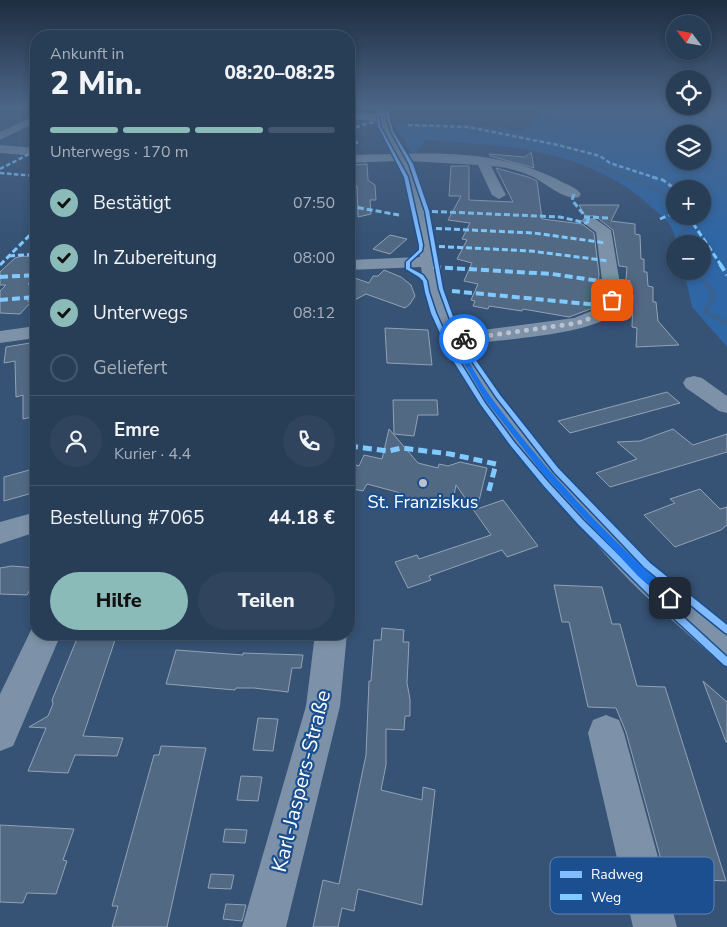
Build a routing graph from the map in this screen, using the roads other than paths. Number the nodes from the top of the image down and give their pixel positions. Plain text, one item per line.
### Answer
1 (398, 151) edge
2 (400, 156) junction
3 (355, 159) edge
4 (482, 161) junction
5 (574, 194) dead end
6 (499, 195) dead end
7 (589, 221) dead end
8 (429, 262) junction
9 (355, 265) edge
10 (30, 333) edge
11 (0, 337) edge
12 (453, 340) junction
13 (694, 383) dead end
14 (727, 406) edge
15 (30, 524) edge
16 (0, 533) edge
17 (42, 640) edge
18 (330, 640) edge
19 (727, 648) edge
20 (0, 733) edge
21 (606, 733) dead end
22 (638, 857) edge
23 (653, 914) edge
24 (264, 927) edge
25 (656, 927) edge

1 - 2 street
2 - 3 street
2 - 4 street
2 - 8 street
4 - 5 street
4 - 6 street
7 - 12 street
8 - 9 street
8 - 12 street
10 - 11 street
12 - 19 street
13 - 14 street
15 - 16 street
17 - 20 street
18 - 24 street, Karl-Jaspers-Straße
21 - 22 street
23 - 25 street

